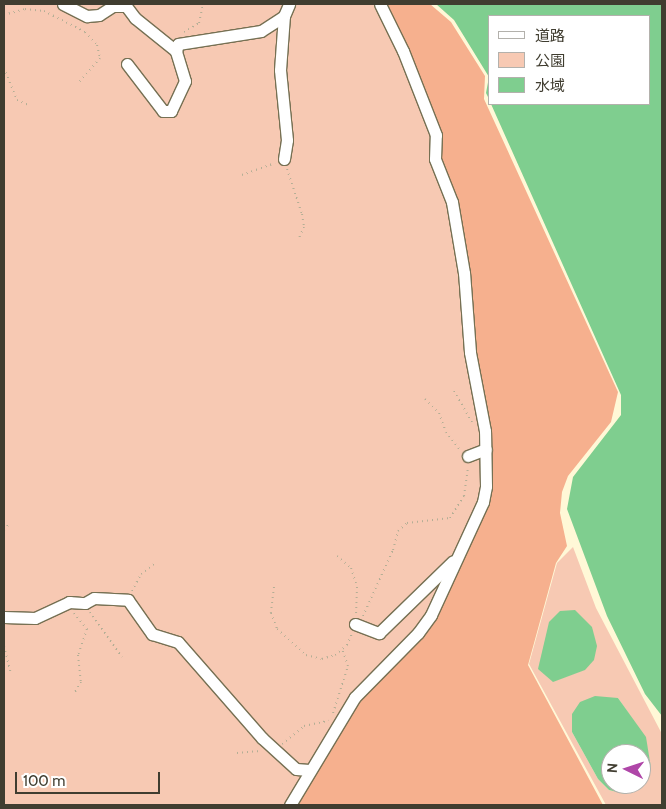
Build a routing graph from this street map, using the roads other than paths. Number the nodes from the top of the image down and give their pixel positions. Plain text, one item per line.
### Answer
1 (63, 4) edge
2 (289, 4) edge
3 (380, 4) edge
4 (284, 16) junction
5 (176, 51) junction
6 (127, 64) dead end
7 (284, 159) road end
8 (486, 449) junction
9 (468, 456) road end
10 (457, 556) junction
11 (4, 617) edge
12 (357, 624) road end
13 (310, 770) junction
14 (290, 805) edge

1 - 5 lane
2 - 4 lane
3 - 8 lane
4 - 5 lane
4 - 7 lane
5 - 6 lane
8 - 9 lane
8 - 10 lane
10 - 12 lane
10 - 13 lane
11 - 13 lane
13 - 14 lane

